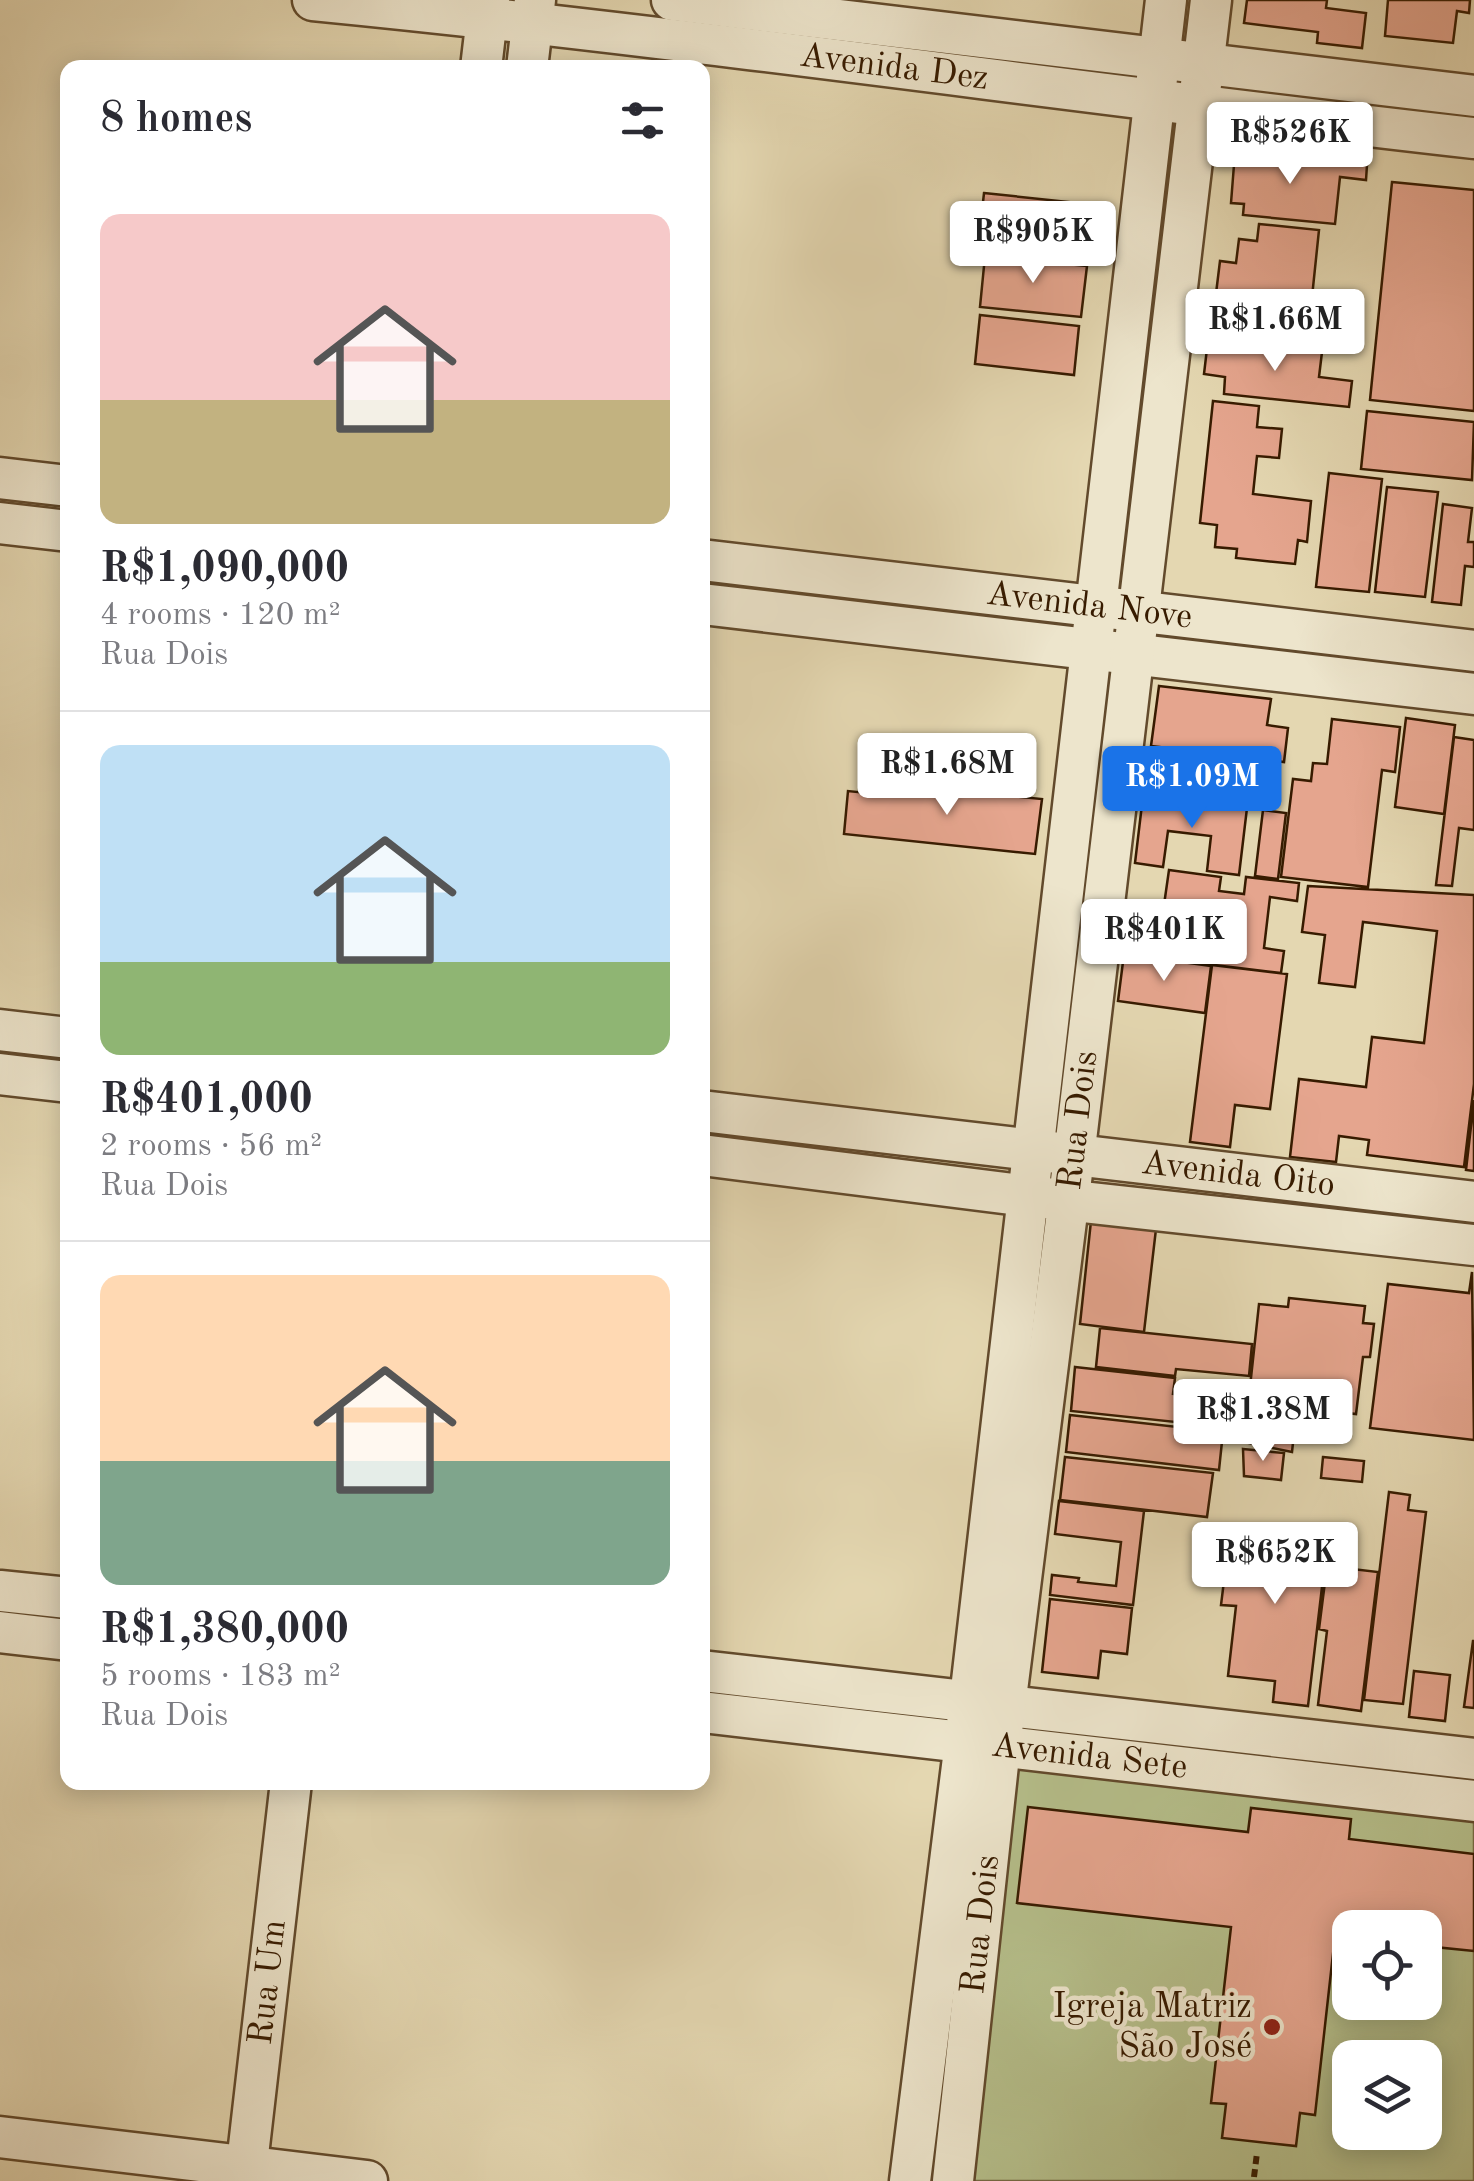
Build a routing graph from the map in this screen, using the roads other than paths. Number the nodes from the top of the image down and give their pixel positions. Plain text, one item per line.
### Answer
1 (313, 0) edge
2 (672, 0) edge
3 (1166, 0) edge
4 (1210, 0) edge
5 (488, 9) edge
6 (534, 12) edge
7 (1158, 59) junction
8 (482, 60) edge
9 (529, 60) edge
10 (1203, 66) junction
11 (1474, 96) edge
12 (1154, 100) junction
13 (1198, 107) junction
14 (1474, 138) edge
15 (0, 478) edge
16 (60, 485) edge
17 (0, 523) edge
18 (60, 530) edge
19 (710, 561) edge
20 (710, 605) edge
21 (1096, 606) junction
22 (1139, 611) junction
23 (1091, 647) junction
24 (1474, 651) edge
25 (1134, 652) junction
26 (1474, 694) edge
27 (0, 1030) edge
28 (60, 1037) edge
29 (0, 1074) edge
30 (60, 1081) edge
31 (710, 1112) edge
32 (1033, 1152) junction
33 (710, 1156) edge
34 (1074, 1157) junction
35 (1028, 1196) junction
36 (1069, 1198) junction
37 (1474, 1202) edge
38 (1474, 1244) edge
39 (0, 1590) edge
40 (60, 1597) edge
41 (0, 1632) edge
42 (60, 1639) edge
43 (710, 1672) edge
44 (989, 1703) junction
45 (710, 1713) edge
46 (983, 1744) junction
47 (1474, 1759) edge
48 (290, 1790) edge
49 (317, 1790) edge
50 (1474, 1800) edge
51 (0, 2137) edge
52 (259, 2174) edge
53 (367, 2181) edge
54 (910, 2181) edge
55 (953, 2181) edge

1 - 5 street, Avenida Dez
2 - 7 street, Avenida Dez
3 - 7 street, Rua Dois
4 - 10 street, Rua Dois
5 - 6 street, Avenida Dez
5 - 8 street
6 - 9 street
6 - 12 street, Avenida Dez
7 - 10 street, Avenida Dez
7 - 12 street, Rua Dois
10 - 11 street, Avenida Dez
10 - 13 street, Rua Dois
12 - 13 street, Avenida Dez
12 - 21 street, Rua Dois
13 - 14 street, Avenida Dez
13 - 22 street, Rua Dois
15 - 16 street
17 - 18 street
19 - 21 street, Avenida Nove
20 - 23 street, Avenida Nove
21 - 22 street, Avenida Nove
21 - 23 street, Rua Dois
22 - 24 street, Avenida Nove
22 - 25 street, Rua Dois
23 - 25 street, Avenida Nove
23 - 32 street, Rua Dois
25 - 26 street, Avenida Nove
25 - 34 street, Rua Dois
27 - 28 street
29 - 30 street
31 - 32 street, Avenida Oito
32 - 34 street, Avenida Oito
32 - 35 street, Rua Dois
33 - 35 street, Avenida Oito
34 - 36 street, Rua Dois
34 - 37 street, Avenida Oito
35 - 36 street, Avenida Oito
35 - 44 street, Rua Dois
36 - 38 street, Avenida Oito
36 - 44 street, Rua Dois
39 - 40 street
41 - 42 street
43 - 44 street, Avenida Sete
44 - 46 street, Rua Dois
44 - 47 street, Avenida Sete
45 - 46 street, Avenida Sete
46 - 50 street, Avenida Sete
46 - 54 street, Rua Dois
46 - 55 street, Rua Dois
48 - 52 street, Rua Um
49 - 52 street, Rua Um
51 - 52 street
52 - 53 street

